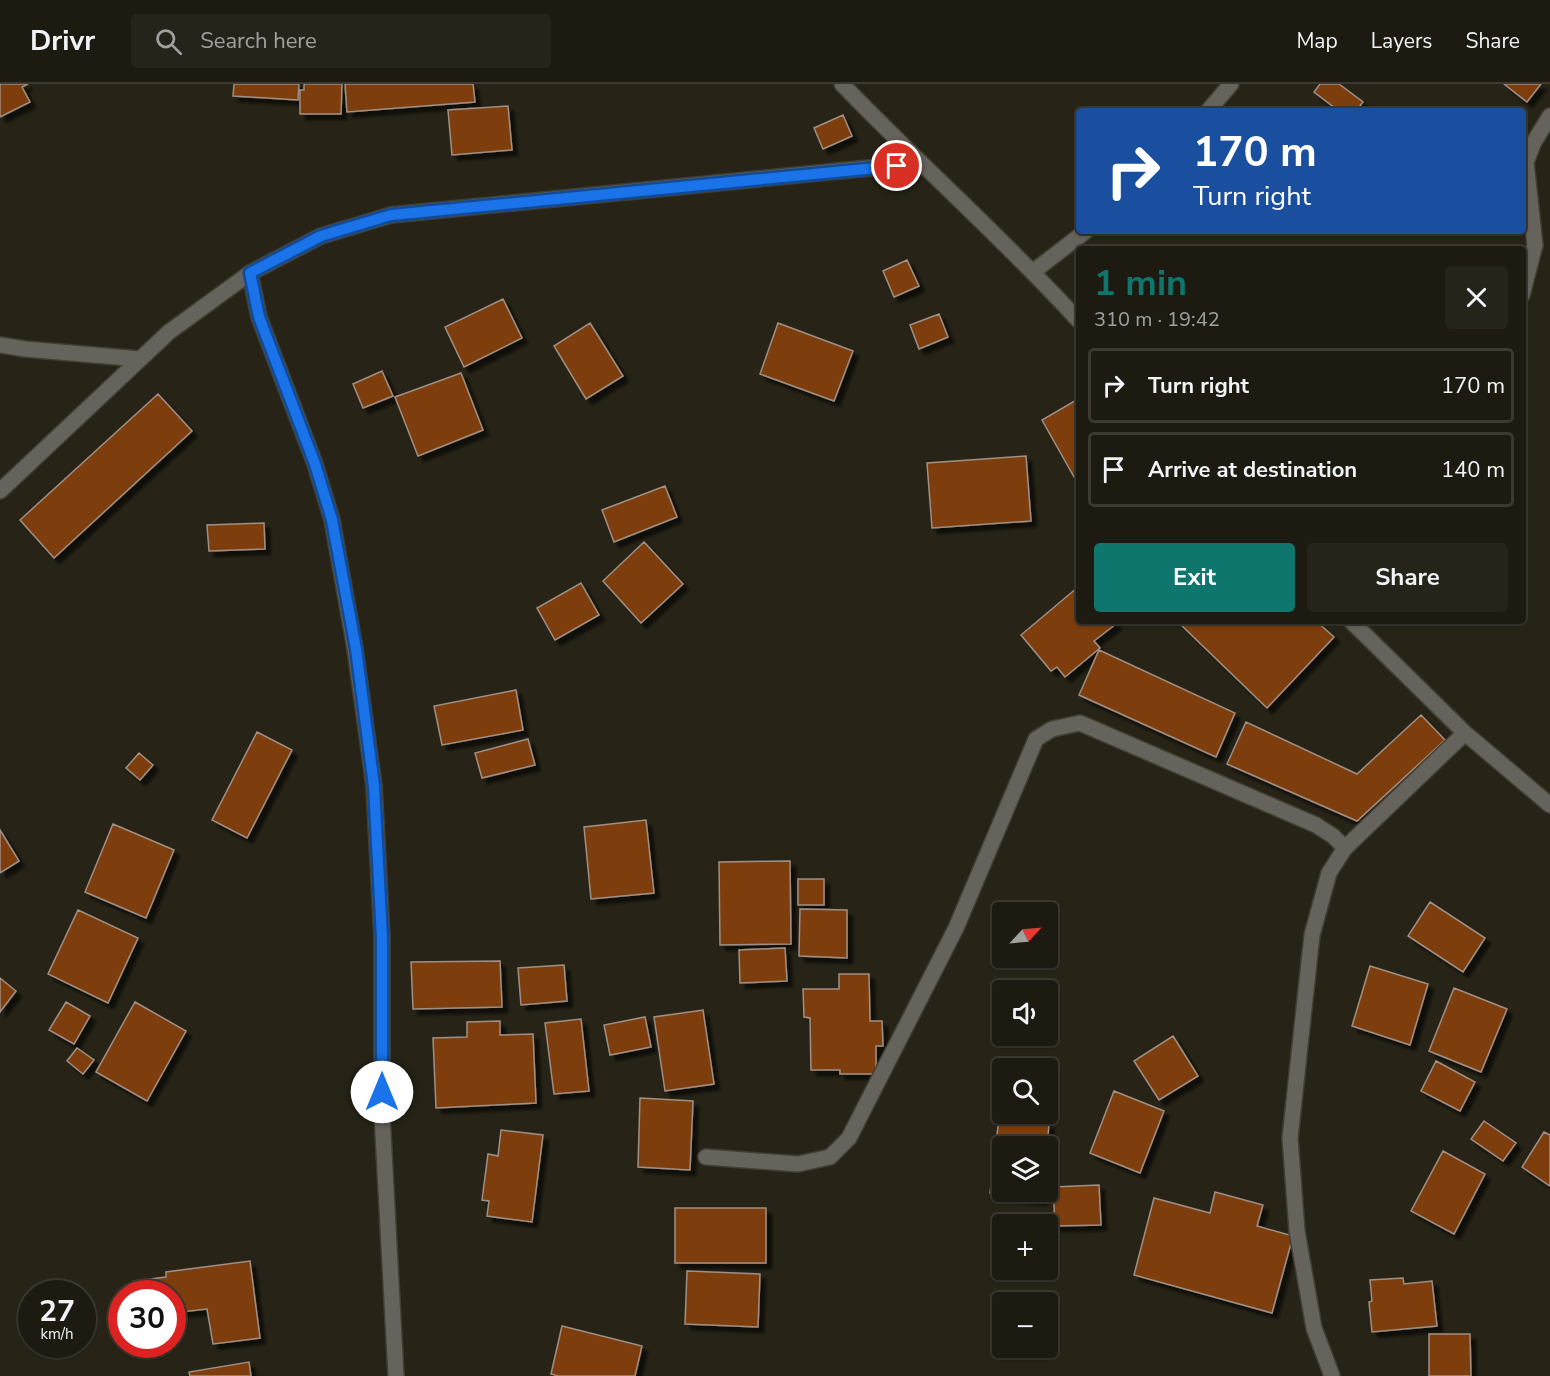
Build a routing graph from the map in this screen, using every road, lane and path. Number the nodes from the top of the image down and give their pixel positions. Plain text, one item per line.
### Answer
1 (842, 84) edge
2 (1231, 84) edge
3 (1211, 108) edge
4 (1550, 116) edge
5 (1526, 162) edge
6 (1526, 162) edge
7 (920, 164) junction
8 (1082, 234) edge
9 (1034, 271) junction
10 (250, 273) junction
11 (1526, 279) edge
12 (1076, 318) edge
13 (0, 345) edge
14 (140, 359) junction
15 (0, 490) edge
16 (1354, 624) edge
17 (1465, 734) junction
18 (1550, 805) edge
19 (1345, 848) junction
20 (706, 1157) dead end
21 (396, 1376) edge
22 (1332, 1376) edge

1 - 7 street
2 - 3 street
4 - 6 street
5 - 11 street
7 - 9 street
7 - 10 street
8 - 9 street
9 - 12 street
10 - 14 street
10 - 21 street
13 - 14 street
14 - 15 street
16 - 17 street
17 - 18 street
17 - 19 street
19 - 20 street
19 - 22 street

